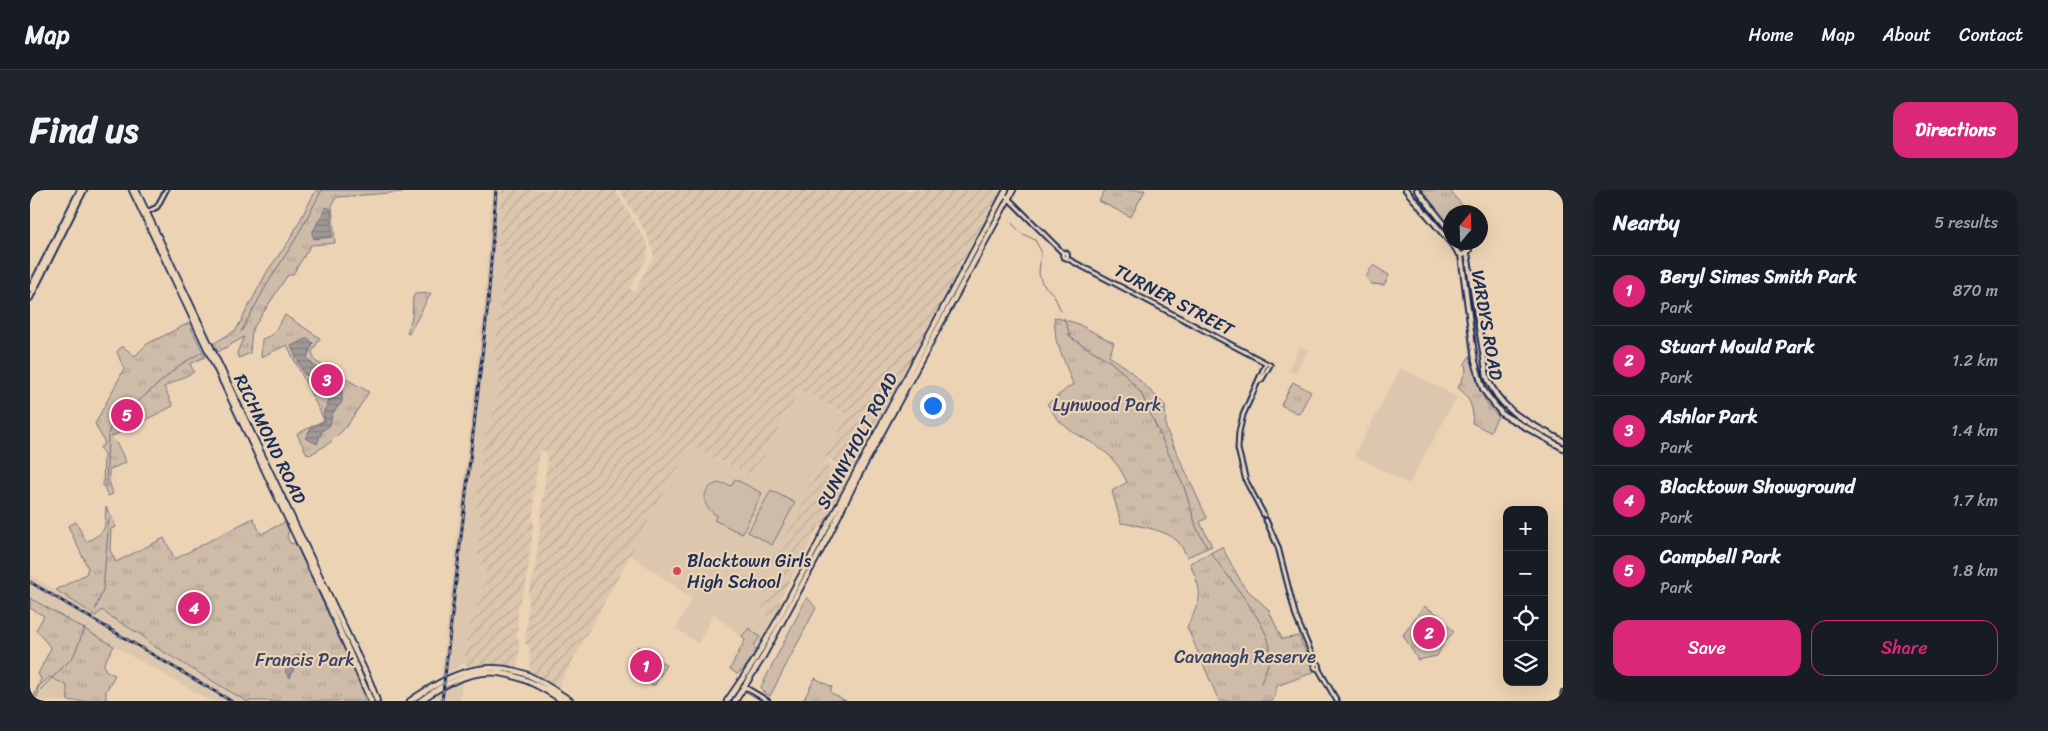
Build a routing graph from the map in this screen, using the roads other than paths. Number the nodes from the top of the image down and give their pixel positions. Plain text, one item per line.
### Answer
1 (80, 190) edge
2 (84, 190) edge
3 (132, 190) edge
4 (136, 190) edge
5 (166, 190) edge
6 (1012, 190) edge
7 (1406, 190) edge
8 (1417, 190) edge
9 (1005, 192) edge
10 (1009, 198) junction
11 (144, 214) junction
12 (1443, 222) edge
13 (1443, 234) edge
14 (1457, 250) edge
15 (1469, 250) edge
16 (1467, 253) junction
17 (1461, 255) junction
18 (30, 289) edge
19 (30, 298) edge
20 (1563, 441) edge
21 (1563, 448) edge
22 (739, 683) junction
23 (745, 687) junction
24 (1563, 693) edge
25 (375, 700) edge
26 (410, 701) edge
27 (420, 701) edge
28 (563, 701) edge
29 (571, 701) edge
30 (727, 701) edge
31 (735, 701) edge
32 (768, 701) edge
33 (1337, 701) edge
34 (1563, 701) edge

1 - 18 main road
2 - 19 main road
3 - 11 main road, RICHMOND ROAD
4 - 11 main road, RICHMOND ROAD
5 - 11 street
6 - 10 main road, SUNNYHOLT ROAD
7 - 13 main road, VARDYS ROAD
8 - 12 main road
9 - 10 street
9 - 22 main road, SUNNYHOLT ROAD
10 - 23 main road, SUNNYHOLT ROAD
10 - 33 street, TURNER STREET
11 - 25 main road, RICHMOND ROAD
14 - 17 main road, VARDYS ROAD
15 - 16 main road, VARDYS ROAD
16 - 17 main road
16 - 20 main road, VARDYS ROAD
17 - 21 main road, VARDYS ROAD
22 - 23 street
22 - 30 main road, SUNNYHOLT ROAD
23 - 31 main road, SUNNYHOLT ROAD
23 - 32 street
24 - 34 street
26 - 29 main road
27 - 28 main road

